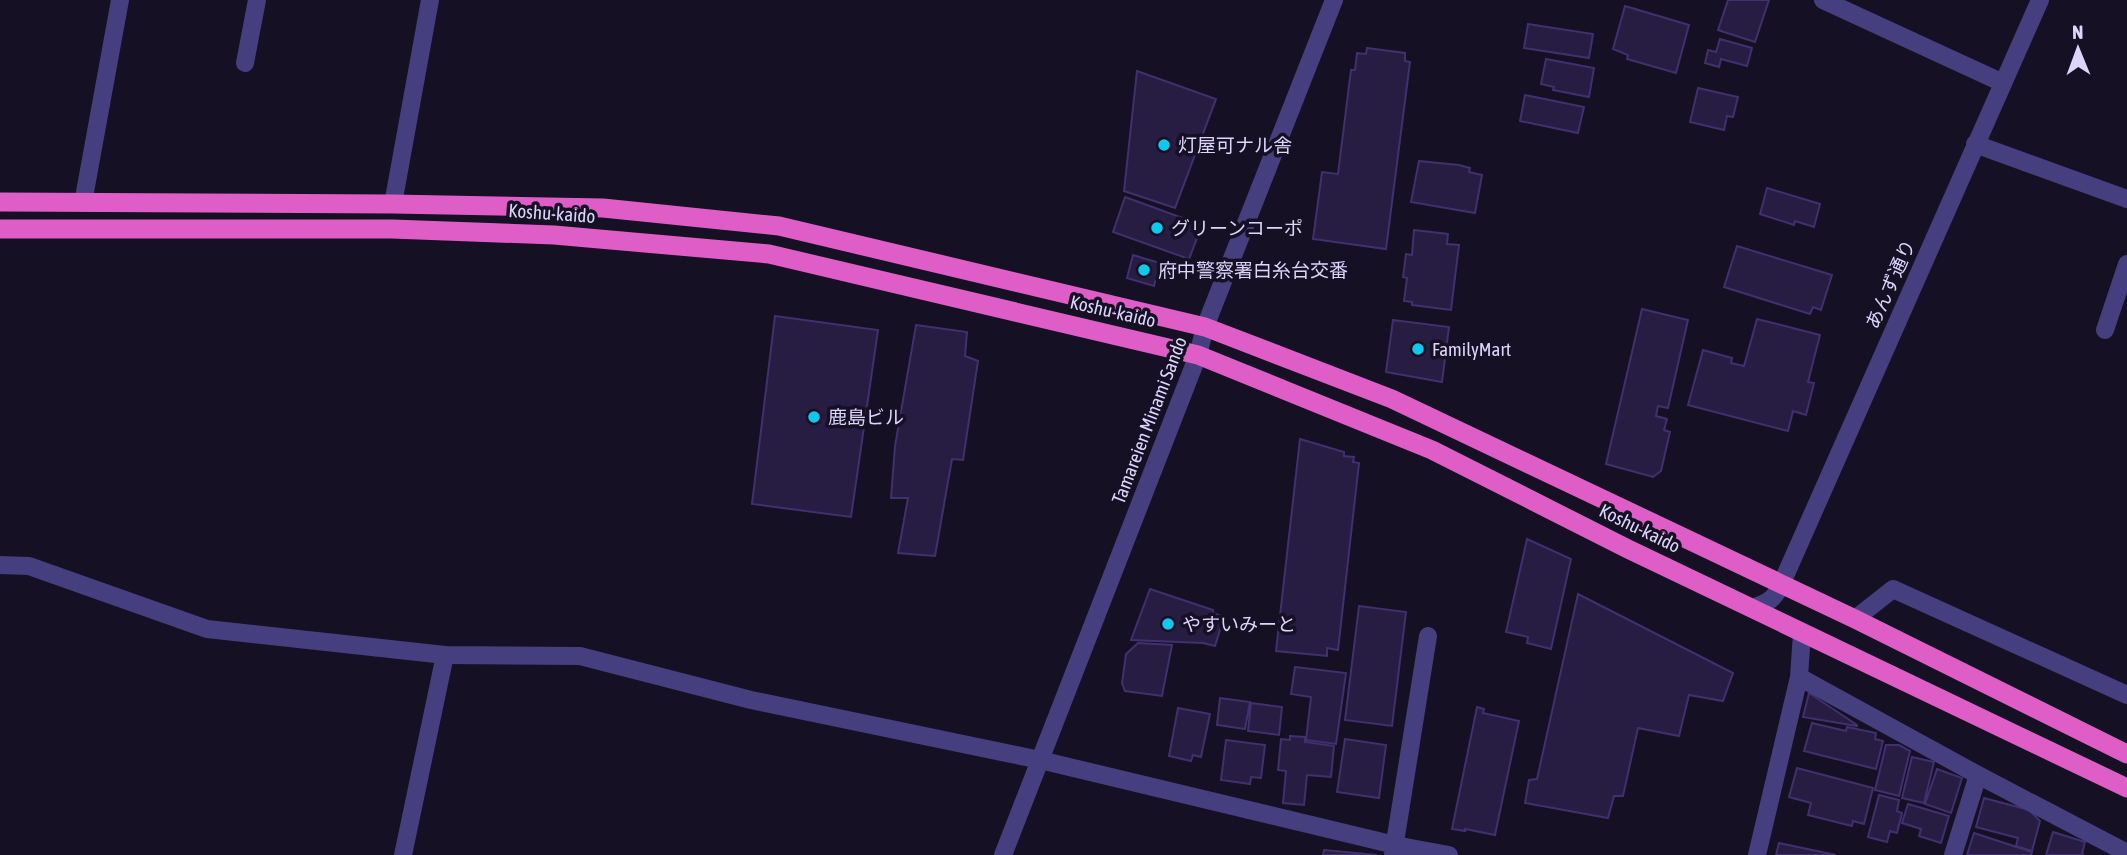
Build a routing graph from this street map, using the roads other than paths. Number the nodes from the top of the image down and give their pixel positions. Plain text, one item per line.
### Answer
1 (120, 0) edge
2 (257, 0) edge
3 (430, 0) edge
4 (1334, 0) edge
5 (1823, 0) edge
6 (2040, 0) edge
7 (245, 63) dead end
8 (2003, 83) junction
9 (1975, 144) junction
10 (2127, 199) edge
11 (0, 202) edge
12 (83, 203) junction
13 (393, 204) junction
14 (0, 229) edge
15 (2127, 264) edge
16 (1205, 327) junction
17 (2105, 330) dead end
18 (1198, 355) junction
19 (0, 565) edge
20 (1781, 586) junction
21 (1755, 607) junction
22 (1855, 619) junction
23 (1802, 632) junction
24 (1428, 636) dead end
25 (445, 654) junction
26 (1799, 677) junction
27 (2127, 695) edge
28 (2127, 754) edge
29 (1040, 760) junction
30 (1978, 775) junction
31 (2127, 788) edge
32 (1394, 850) edge
33 (2127, 853) edge
34 (403, 855) edge
35 (1003, 855) edge
36 (1449, 855) edge
37 (1757, 855) edge
38 (1953, 855) edge

1 - 12 street
2 - 7 street
3 - 13 street
4 - 16 street, Tamareien Minami Sando
5 - 8 street
6 - 8 street, あんず通り
8 - 9 street, あんず通り
9 - 10 street
9 - 20 street, あんず通り
11 - 12 highway, Koshu-kaido
12 - 13 highway, Koshu-kaido
13 - 16 highway, Koshu-kaido
14 - 18 highway, Koshu-kaido
15 - 17 street
16 - 18 street, Tamareien Minami Sando
16 - 20 highway, Koshu-kaido
18 - 21 highway, Koshu-kaido
18 - 29 street, Tamareien Minami Sando
19 - 25 street
20 - 21 street
20 - 22 highway, Koshu-kaido
21 - 23 highway, Koshu-kaido
22 - 27 street
22 - 28 highway, Koshu-kaido
23 - 26 street
23 - 31 highway, Koshu-kaido
24 - 32 street
25 - 29 street
25 - 34 street
26 - 30 street
26 - 37 street
29 - 32 street
29 - 35 street, Tamareien Minami Sando
30 - 33 street
30 - 38 street
32 - 36 street

